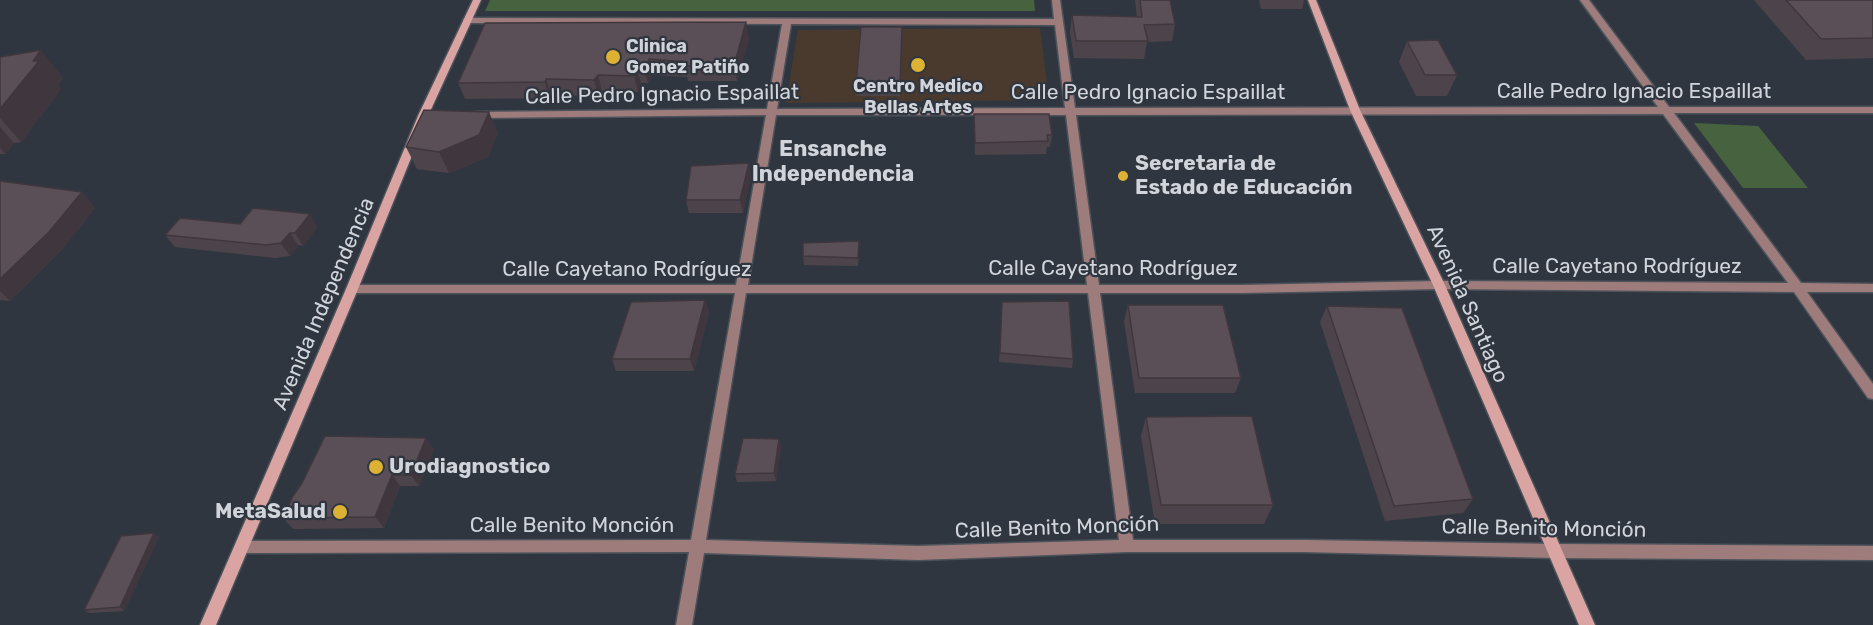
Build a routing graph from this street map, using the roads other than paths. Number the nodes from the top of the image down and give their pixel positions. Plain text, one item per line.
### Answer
1 (477, 0) edge
2 (1056, 0) edge
3 (1312, 0) edge
4 (1584, 0) edge
5 (468, 20) junction
6 (787, 21) junction
7 (1060, 22) junction
8 (1355, 110) junction
9 (1667, 110) junction
10 (1873, 110) edge
11 (1070, 111) junction
12 (773, 112) junction
13 (469, 116) edge
14 (1439, 285) junction
15 (1798, 288) junction
16 (1873, 288) edge
17 (352, 289) junction
18 (742, 289) junction
19 (1094, 289) junction
20 (1873, 394) edge
21 (698, 546) junction
22 (1127, 546) junction
23 (242, 547) junction
24 (1555, 551) junction
25 (1873, 553) edge
26 (208, 625) edge
27 (684, 625) edge
28 (1587, 625) edge

1 - 5 main road, Avenida Independencia
2 - 7 street
3 - 8 main road, Avenida Santiago
4 - 9 street
5 - 6 street
5 - 17 main road, Avenida Independencia
6 - 7 street
6 - 12 street
7 - 11 street
8 - 9 street, Calle Pedro Ignacio Espaillat
8 - 11 street, Calle Pedro Ignacio Espaillat
8 - 14 main road, Avenida Santiago
9 - 10 street, Calle Pedro Ignacio Espaillat
9 - 15 street
11 - 12 street, Calle Pedro Ignacio Espaillat
11 - 19 street
12 - 13 street, Calle Pedro Ignacio Espaillat
12 - 18 street
14 - 15 street, Calle Cayetano Rodríguez
14 - 19 street, Calle Cayetano Rodríguez
14 - 24 main road, Avenida Santiago
15 - 16 street, Calle Cayetano Rodríguez
15 - 20 street
17 - 18 street, Calle Cayetano Rodríguez
17 - 23 main road, Avenida Independencia
18 - 19 street, Calle Cayetano Rodríguez
18 - 21 street
19 - 22 street
21 - 22 street, Calle Benito Monción
21 - 23 street, Calle Benito Monción
21 - 27 street
22 - 24 street, Calle Benito Monción
23 - 26 main road, Avenida Independencia
24 - 25 street, Calle Benito Monción
24 - 28 main road, Avenida Santiago

